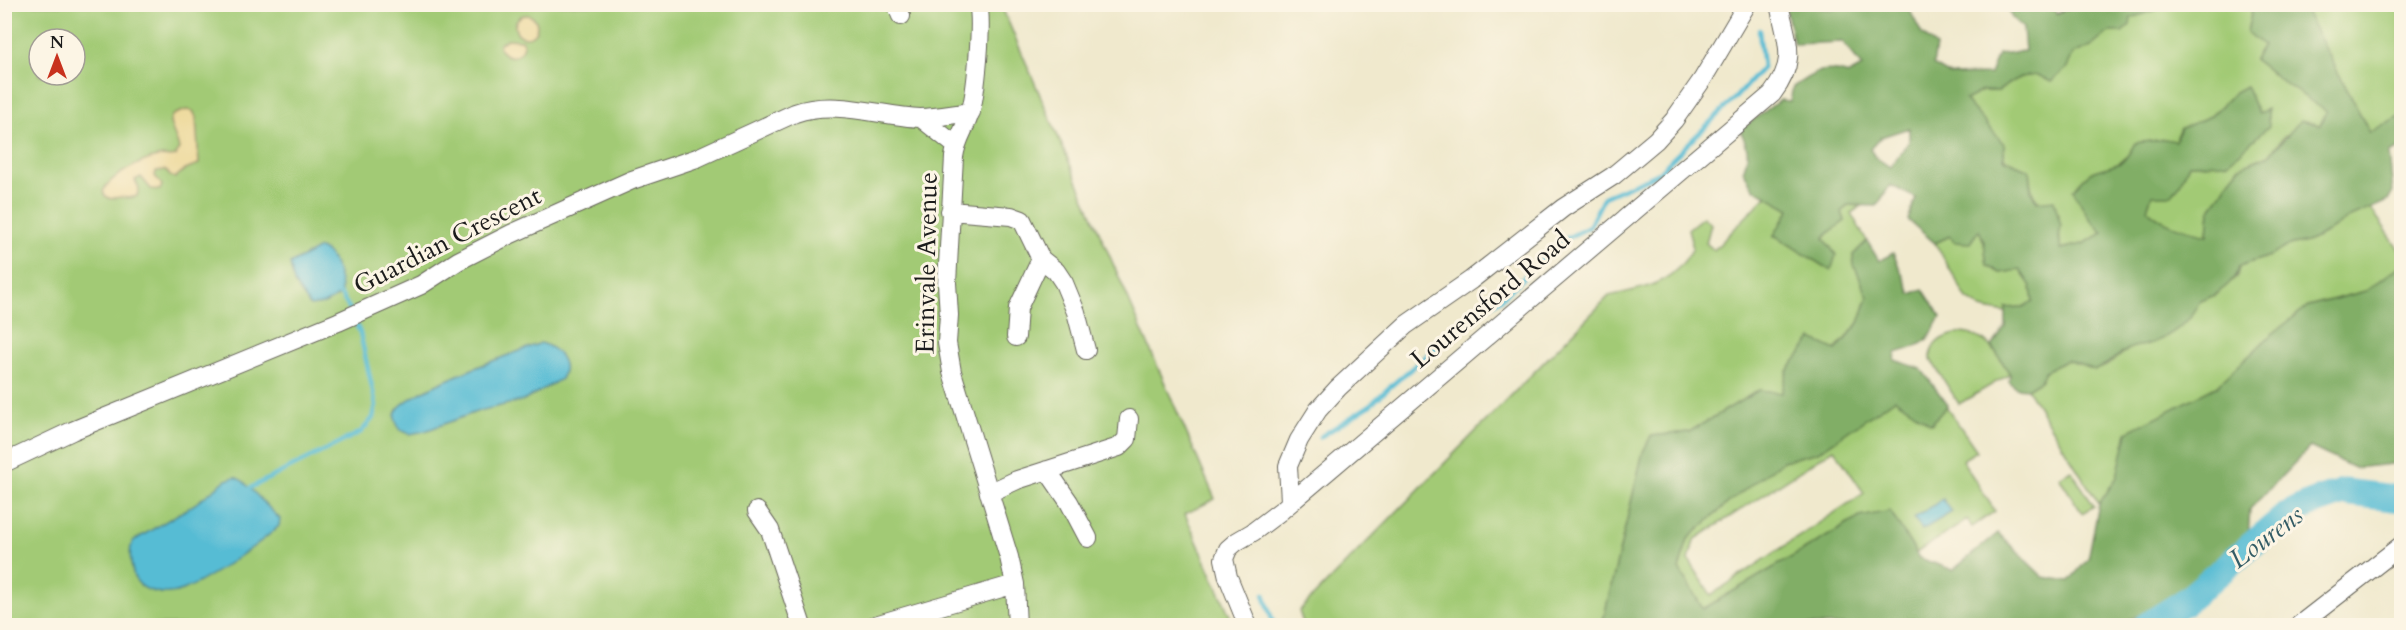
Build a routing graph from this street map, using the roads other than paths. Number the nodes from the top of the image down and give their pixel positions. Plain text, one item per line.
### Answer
1 (978, 4) edge
2 (1747, 4) edge
3 (1779, 4) edge
4 (971, 112) junction
5 (921, 118) junction
6 (955, 146) junction
7 (950, 211) junction
8 (1041, 259) junction
9 (1016, 337) dead end
10 (1086, 350) dead end
11 (1129, 419) dead end
12 (4, 463) edge
13 (1047, 470) junction
14 (989, 492) junction
15 (1290, 501) junction
16 (757, 511) dead end
17 (1088, 538) dead end
18 (2402, 545) edge
19 (1015, 584) junction
20 (1018, 624) edge
21 (802, 626) edge
22 (872, 626) edge
23 (1248, 626) edge
24 (2298, 626) edge

1 - 4 street, Erinvale Avenue
2 - 15 street
3 - 15 street, Lourensford Road
4 - 5 street, Guardian Crescent
4 - 6 street, Erinvale Avenue
5 - 6 street
5 - 12 street, Guardian Crescent
6 - 7 street, Erinvale Avenue
7 - 8 street
7 - 14 street, Erinvale Avenue
8 - 9 street
8 - 10 street
11 - 13 street
13 - 14 street
13 - 17 street
14 - 19 street, Erinvale Avenue
15 - 23 street, Lourensford Road
16 - 21 street
18 - 24 street
19 - 20 street, Erinvale Avenue
19 - 22 street

